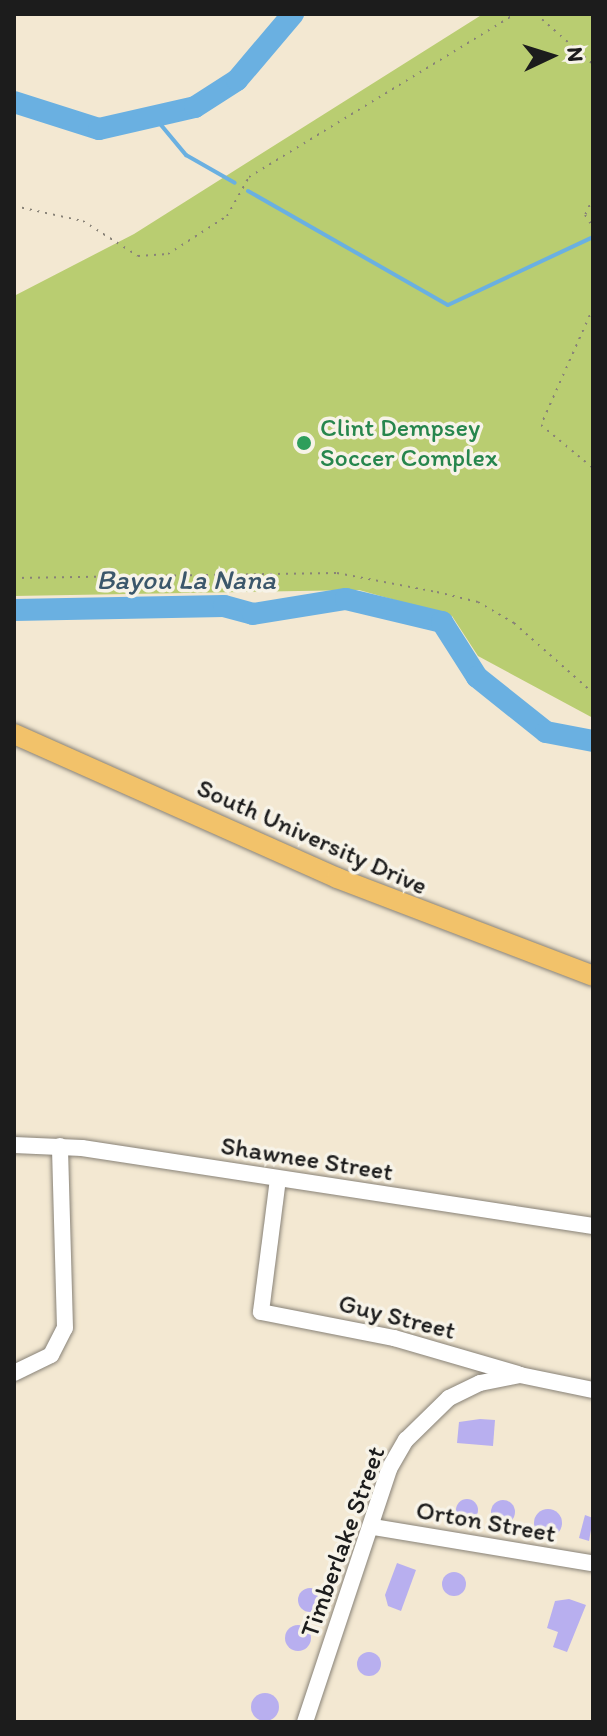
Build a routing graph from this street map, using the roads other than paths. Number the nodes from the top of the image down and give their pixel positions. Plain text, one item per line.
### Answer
1 (14, 734) edge
2 (593, 976) edge
3 (14, 1145) edge
4 (60, 1146) junction
5 (278, 1179) junction
6 (593, 1226) edge
7 (14, 1373) edge
8 (520, 1375) junction
9 (593, 1390) edge
10 (373, 1527) junction
11 (591, 1563) dead end
12 (305, 1722) edge

1 - 2 main road, South University Drive
3 - 4 street, Shawnee Street
4 - 5 street, Shawnee Street
4 - 7 street
5 - 6 street, Shawnee Street
5 - 8 street, Guy Street
8 - 9 street, Timberlake Street
8 - 10 street, Timberlake Street
10 - 11 street, Orton Street
10 - 12 street, Timberlake Street

